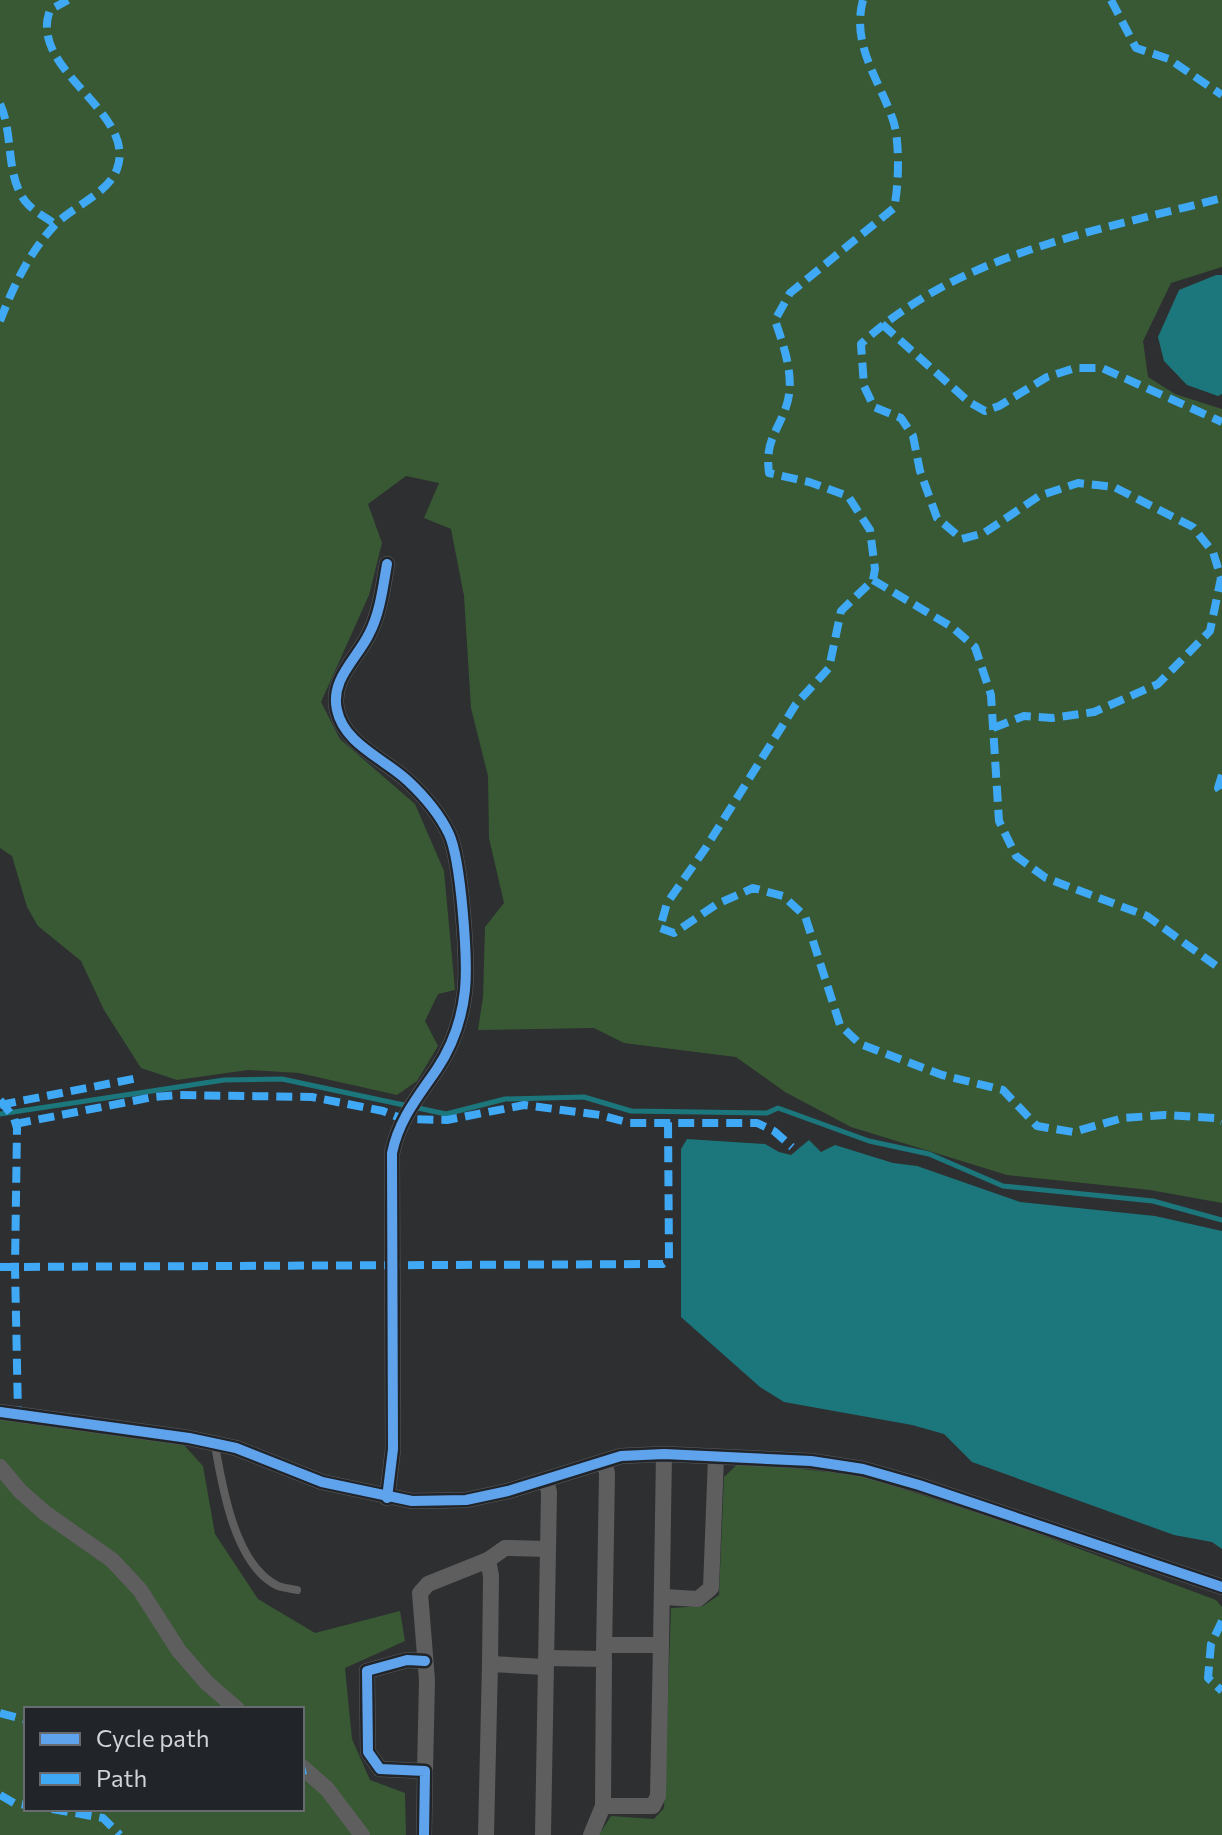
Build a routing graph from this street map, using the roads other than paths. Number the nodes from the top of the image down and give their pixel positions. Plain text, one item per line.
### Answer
1 (387, 564) dead end
2 (0, 1412) edge
3 (215, 1444) junction
4 (664, 1454) junction
5 (716, 1457) junction
6 (604, 1462) junction
7 (0, 1467) edge
8 (546, 1480) junction
9 (387, 1498) junction
10 (548, 1549) junction
11 (488, 1560) junction
12 (1222, 1587) edge
13 (297, 1590) dead end
14 (663, 1597) junction
15 (661, 1645) junction
16 (604, 1652) junction
17 (425, 1661) junction
18 (546, 1662) junction
19 (490, 1664) junction
20 (235, 1707) edge
21 (304, 1769) edge
22 (425, 1771) junction
23 (603, 1806) junction
24 (362, 1835) edge
25 (424, 1835) edge
26 (486, 1835) edge
27 (543, 1835) edge
28 (591, 1835) edge

1 - 9 street
2 - 3 street
3 - 9 street
3 - 13 lane
4 - 5 street
4 - 6 street
4 - 14 street
5 - 12 street
5 - 14 street
6 - 8 street
6 - 16 street
7 - 20 street
8 - 9 street
8 - 10 street
10 - 11 street
10 - 18 street
11 - 17 street
11 - 19 street
14 - 15 street
15 - 16 street
15 - 23 street
16 - 18 street
16 - 23 street
17 - 22 street
17 - 22 street
18 - 19 street
18 - 27 street
19 - 26 street
21 - 24 street
22 - 25 street
23 - 28 street

